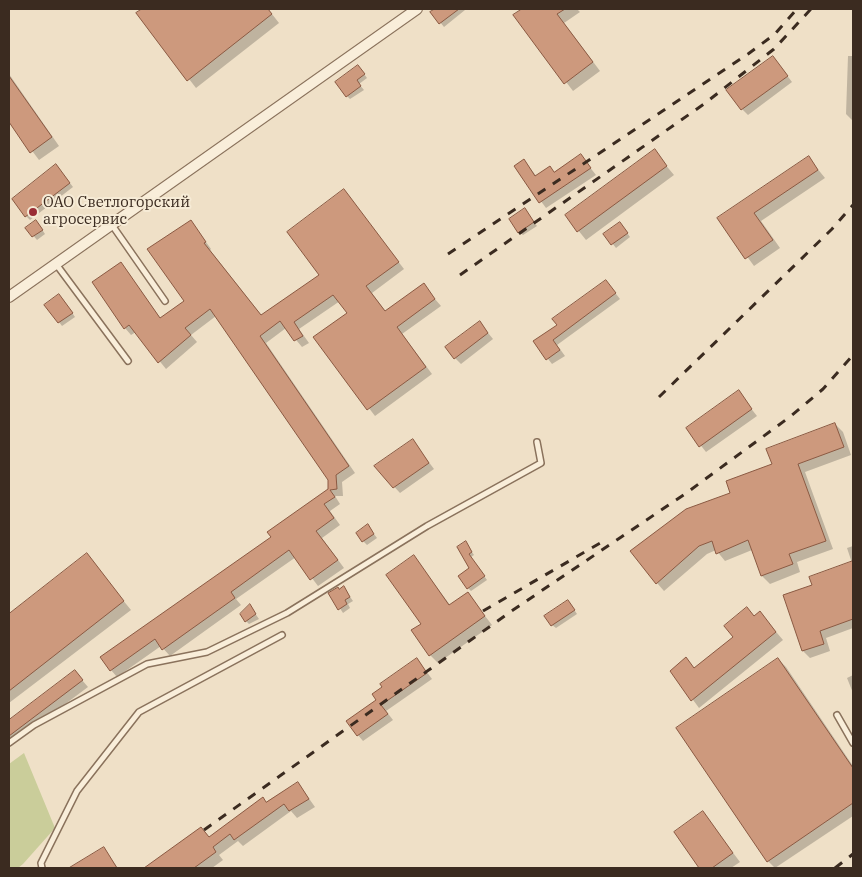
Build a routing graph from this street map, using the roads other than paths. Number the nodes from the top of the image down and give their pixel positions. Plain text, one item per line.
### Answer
1 (417, 9) edge
2 (111, 224) junction
3 (55, 264) junction
4 (9, 296) edge
5 (166, 301) dead end
6 (128, 361) dead end
7 (537, 442) dead end
8 (282, 635) dead end
9 (837, 715) dead end
10 (9, 743) edge
11 (853, 743) edge
12 (42, 868) edge

1 - 2 street
2 - 3 street
2 - 5 lane
3 - 4 street
3 - 6 lane
7 - 10 lane
8 - 12 lane
9 - 11 lane

